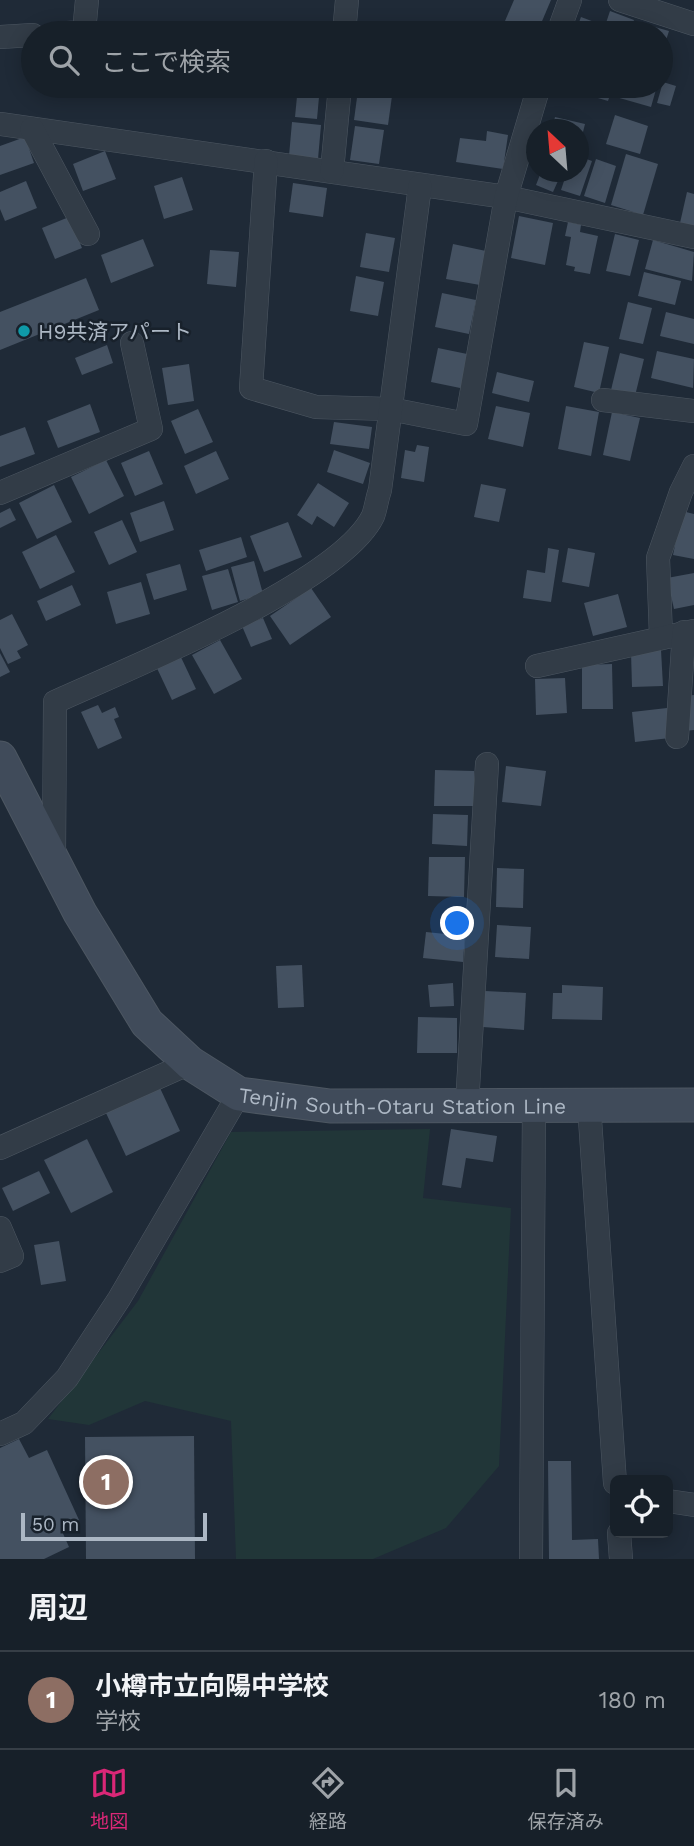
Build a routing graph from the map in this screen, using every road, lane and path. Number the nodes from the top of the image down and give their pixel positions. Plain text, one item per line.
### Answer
1 (87, 0) edge
2 (347, 0) edge
3 (569, 0) edge
4 (620, 0) edge
5 (85, 21) edge
6 (345, 21) edge
7 (562, 21) edge
8 (694, 24) edge
9 (21, 36) edge
10 (0, 37) edge
11 (339, 98) edge
12 (535, 98) edge
13 (0, 124) edge
14 (32, 129) junction
15 (266, 161) junction
16 (332, 172) junction
17 (420, 186) junction
18 (506, 197) junction
19 (88, 234) dead end
20 (694, 237) edge
21 (132, 343) dead end
22 (603, 400) dead end
23 (390, 409) junction
24 (694, 411) edge
25 (694, 466) edge
26 (687, 492) edge
27 (0, 493) edge
28 (680, 633) edge
29 (537, 666) dead end
30 (677, 737) dead end
31 (0, 758) edge
32 (487, 764) dead end
33 (8, 788) edge
34 (54, 864) junction
35 (190, 1063) junction
36 (239, 1094) junction
37 (534, 1104) junction
38 (467, 1105) junction
39 (589, 1105) junction
40 (694, 1105) edge
41 (0, 1148) edge
42 (0, 1227) edge
43 (0, 1261) edge
44 (0, 1434) edge
45 (614, 1475) edge
46 (673, 1503) edge
47 (694, 1505) edge
48 (619, 1538) edge
49 (531, 1559) edge
50 (621, 1559) edge

1 - 5 street
2 - 6 street
3 - 7 street
4 - 8 street
9 - 10 street
11 - 16 street
12 - 18 street
13 - 14 street
14 - 15 street
14 - 19 street
15 - 16 street
15 - 23 street
16 - 17 street
17 - 18 street
17 - 23 street
18 - 20 street
18 - 23 street
21 - 27 street
22 - 24 street
23 - 34 street
25 - 26 street
26 - 28 street
28 - 29 street
28 - 30 street
31 - 33 main road, Tenjin South-Otaru Station Line
32 - 38 street
33 - 34 main road, Tenjin South-Otaru Station Line
34 - 35 main road, Tenjin South-Otaru Station Line
35 - 36 main road, Tenjin South-Otaru Station Line
35 - 41 street
36 - 38 main road, Tenjin South-Otaru Station Line
36 - 44 street
37 - 38 main road, Tenjin South-Otaru Station Line
37 - 39 main road, Tenjin South-Otaru Station Line
37 - 49 street
39 - 40 main road, Tenjin South-Otaru Station Line
39 - 45 street
42 - 43 street
46 - 47 street
48 - 50 street

